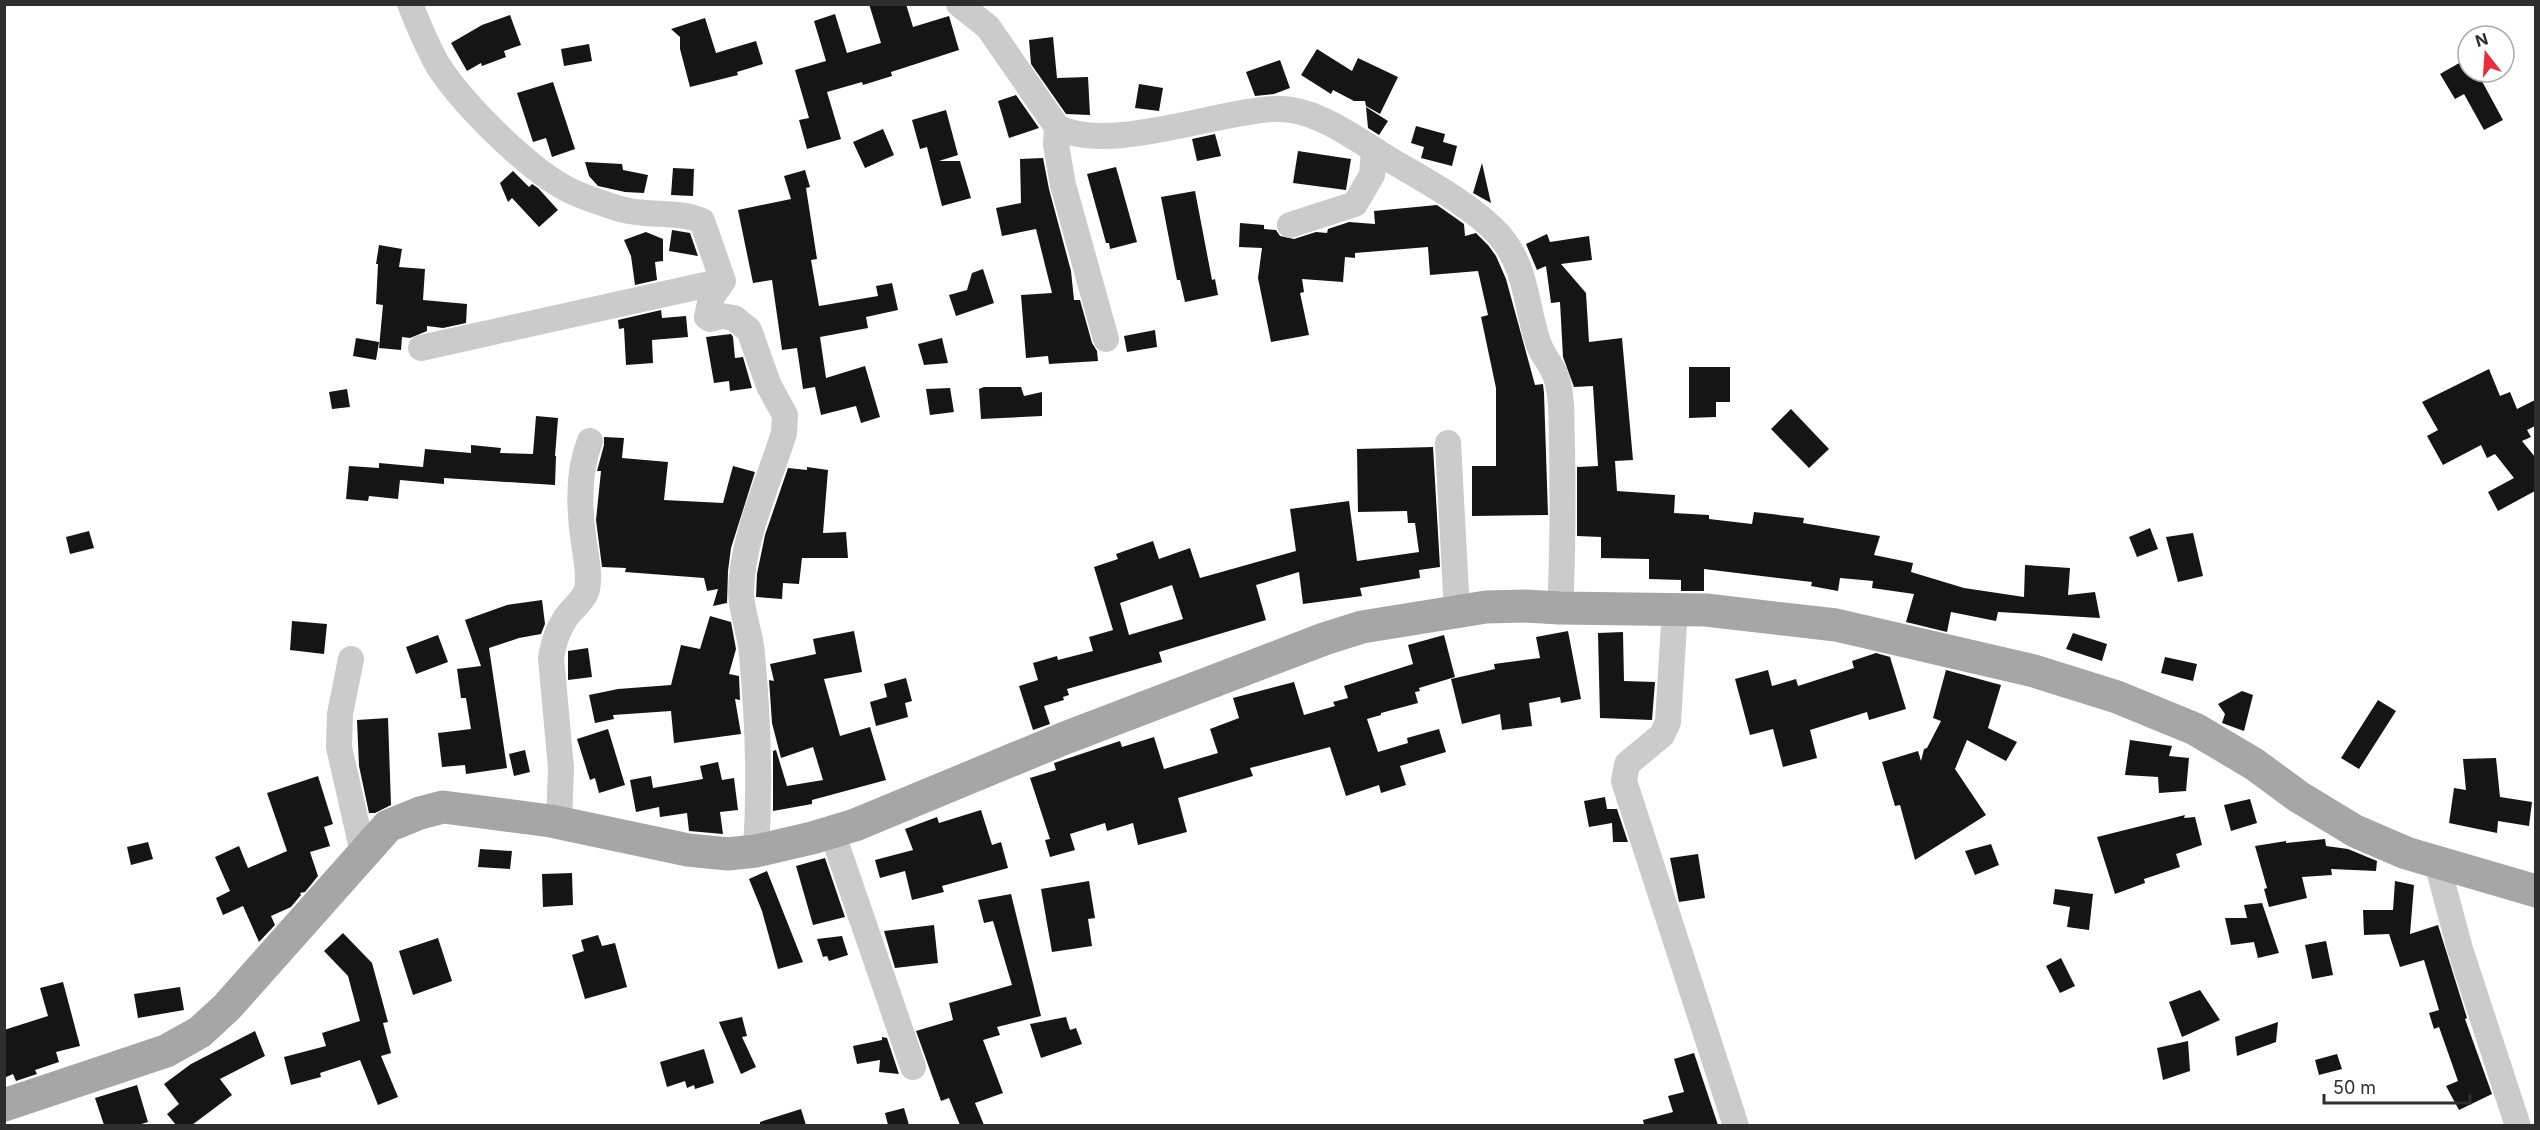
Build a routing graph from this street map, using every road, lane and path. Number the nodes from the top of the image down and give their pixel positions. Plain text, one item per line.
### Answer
1 (410, 4) edge
2 (959, 4) edge
3 (1058, 127) junction
4 (1374, 150) junction
5 (1290, 225) dead end
6 (723, 281) junction
7 (1106, 339) dead end
8 (420, 348) dead end
9 (590, 441) dead end
10 (1448, 443) dead end
11 (1560, 608) junction
12 (1675, 608) junction
13 (1457, 612) junction
14 (351, 659) dead end
15 (560, 823) junction
16 (832, 832) junction
17 (756, 851) junction
18 (363, 853) junction
19 (2437, 862) junction
20 (2535, 891) edge
21 (913, 1066) dead end
22 (4, 1106) edge
23 (1736, 1125) edge
24 (2518, 1125) edge

1 - 6 street
2 - 3 street
3 - 4 street
3 - 7 street
4 - 5 street
4 - 11 street
6 - 8 street
6 - 17 street
9 - 15 street
10 - 13 street
11 - 12 main road
11 - 13 main road
12 - 19 main road
12 - 23 street
13 - 16 main road
14 - 18 street
15 - 17 main road
15 - 18 main road
16 - 17 main road
16 - 21 street
18 - 22 main road
19 - 20 main road
19 - 24 street

